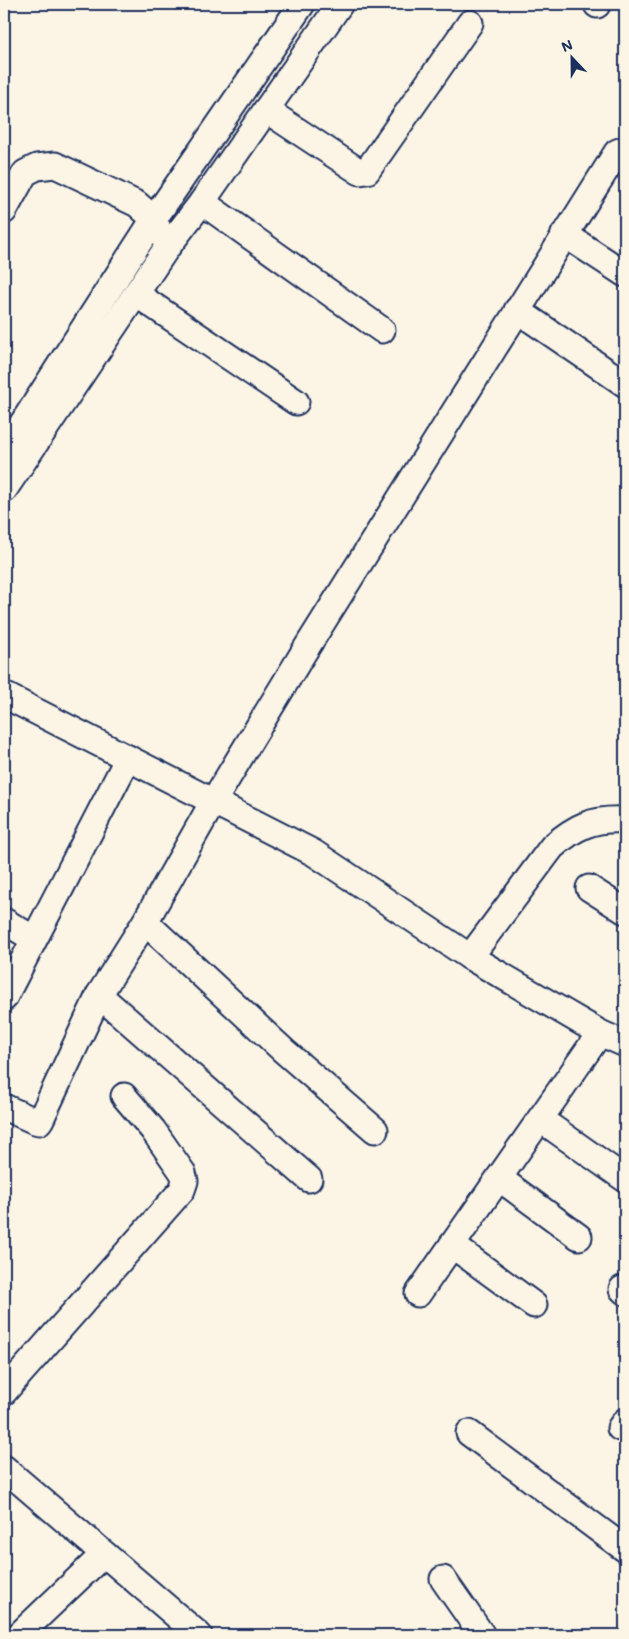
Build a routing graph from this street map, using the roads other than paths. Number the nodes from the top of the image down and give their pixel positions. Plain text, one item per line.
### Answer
1 (302, 4) edge
2 (340, 4) edge
3 (470, 23) dead end
4 (266, 110) junction
5 (625, 149) edge
6 (202, 202) junction
7 (4, 211) edge
8 (154, 219) junction
9 (564, 234) junction
10 (166, 249) junction
11 (625, 274) edge
12 (136, 294) junction
13 (517, 310) junction
14 (382, 330) dead end
15 (625, 384) edge
16 (296, 402) dead end
17 (8, 436) edge
18 (4, 490) edge
19 (4, 695) edge
20 (128, 758) junction
21 (213, 802) junction
22 (625, 820) edge
23 (589, 888) dead end
24 (625, 911) edge
25 (4, 921) edge
26 (145, 922) junction
27 (34, 939) junction
28 (470, 957) junction
29 (99, 995) junction
30 (4, 998) edge
31 (618, 1039) edge
32 (124, 1096) dead end
33 (4, 1107) edge
34 (540, 1119) junction
35 (375, 1130) dead end
36 (499, 1178) junction
37 (309, 1179) dead end
38 (625, 1179) edge
39 (578, 1237) dead end
40 (452, 1245) junction
41 (418, 1294) dead end
42 (534, 1305) dead end
43 (4, 1392) edge
44 (469, 1434) dead end
45 (4, 1468) edge
46 (625, 1549) edge
47 (104, 1554) junction
48 (443, 1579) dead end
49 (19, 1635) edge
50 (199, 1635) edge
51 (482, 1635) edge

1 - 8 street
2 - 4 street
3 - 4 street
4 - 6 street
5 - 9 street
6 - 10 street
6 - 14 street
7 - 8 street
8 - 10 street
8 - 17 street
9 - 11 street
9 - 13 street
10 - 12 street
12 - 16 street
12 - 18 street
13 - 15 street
13 - 21 street
19 - 20 street
20 - 21 street
20 - 27 street
21 - 26 street
21 - 28 street
22 - 28 street
23 - 24 street
25 - 27 street
26 - 29 street
26 - 35 street
27 - 30 street
28 - 31 street
29 - 33 street
29 - 37 street
31 - 34 street
32 - 43 street
34 - 36 street
34 - 38 street
36 - 39 street
36 - 40 street
40 - 41 street
40 - 42 street
44 - 46 street
45 - 47 street
47 - 49 street
47 - 50 street
48 - 51 street

